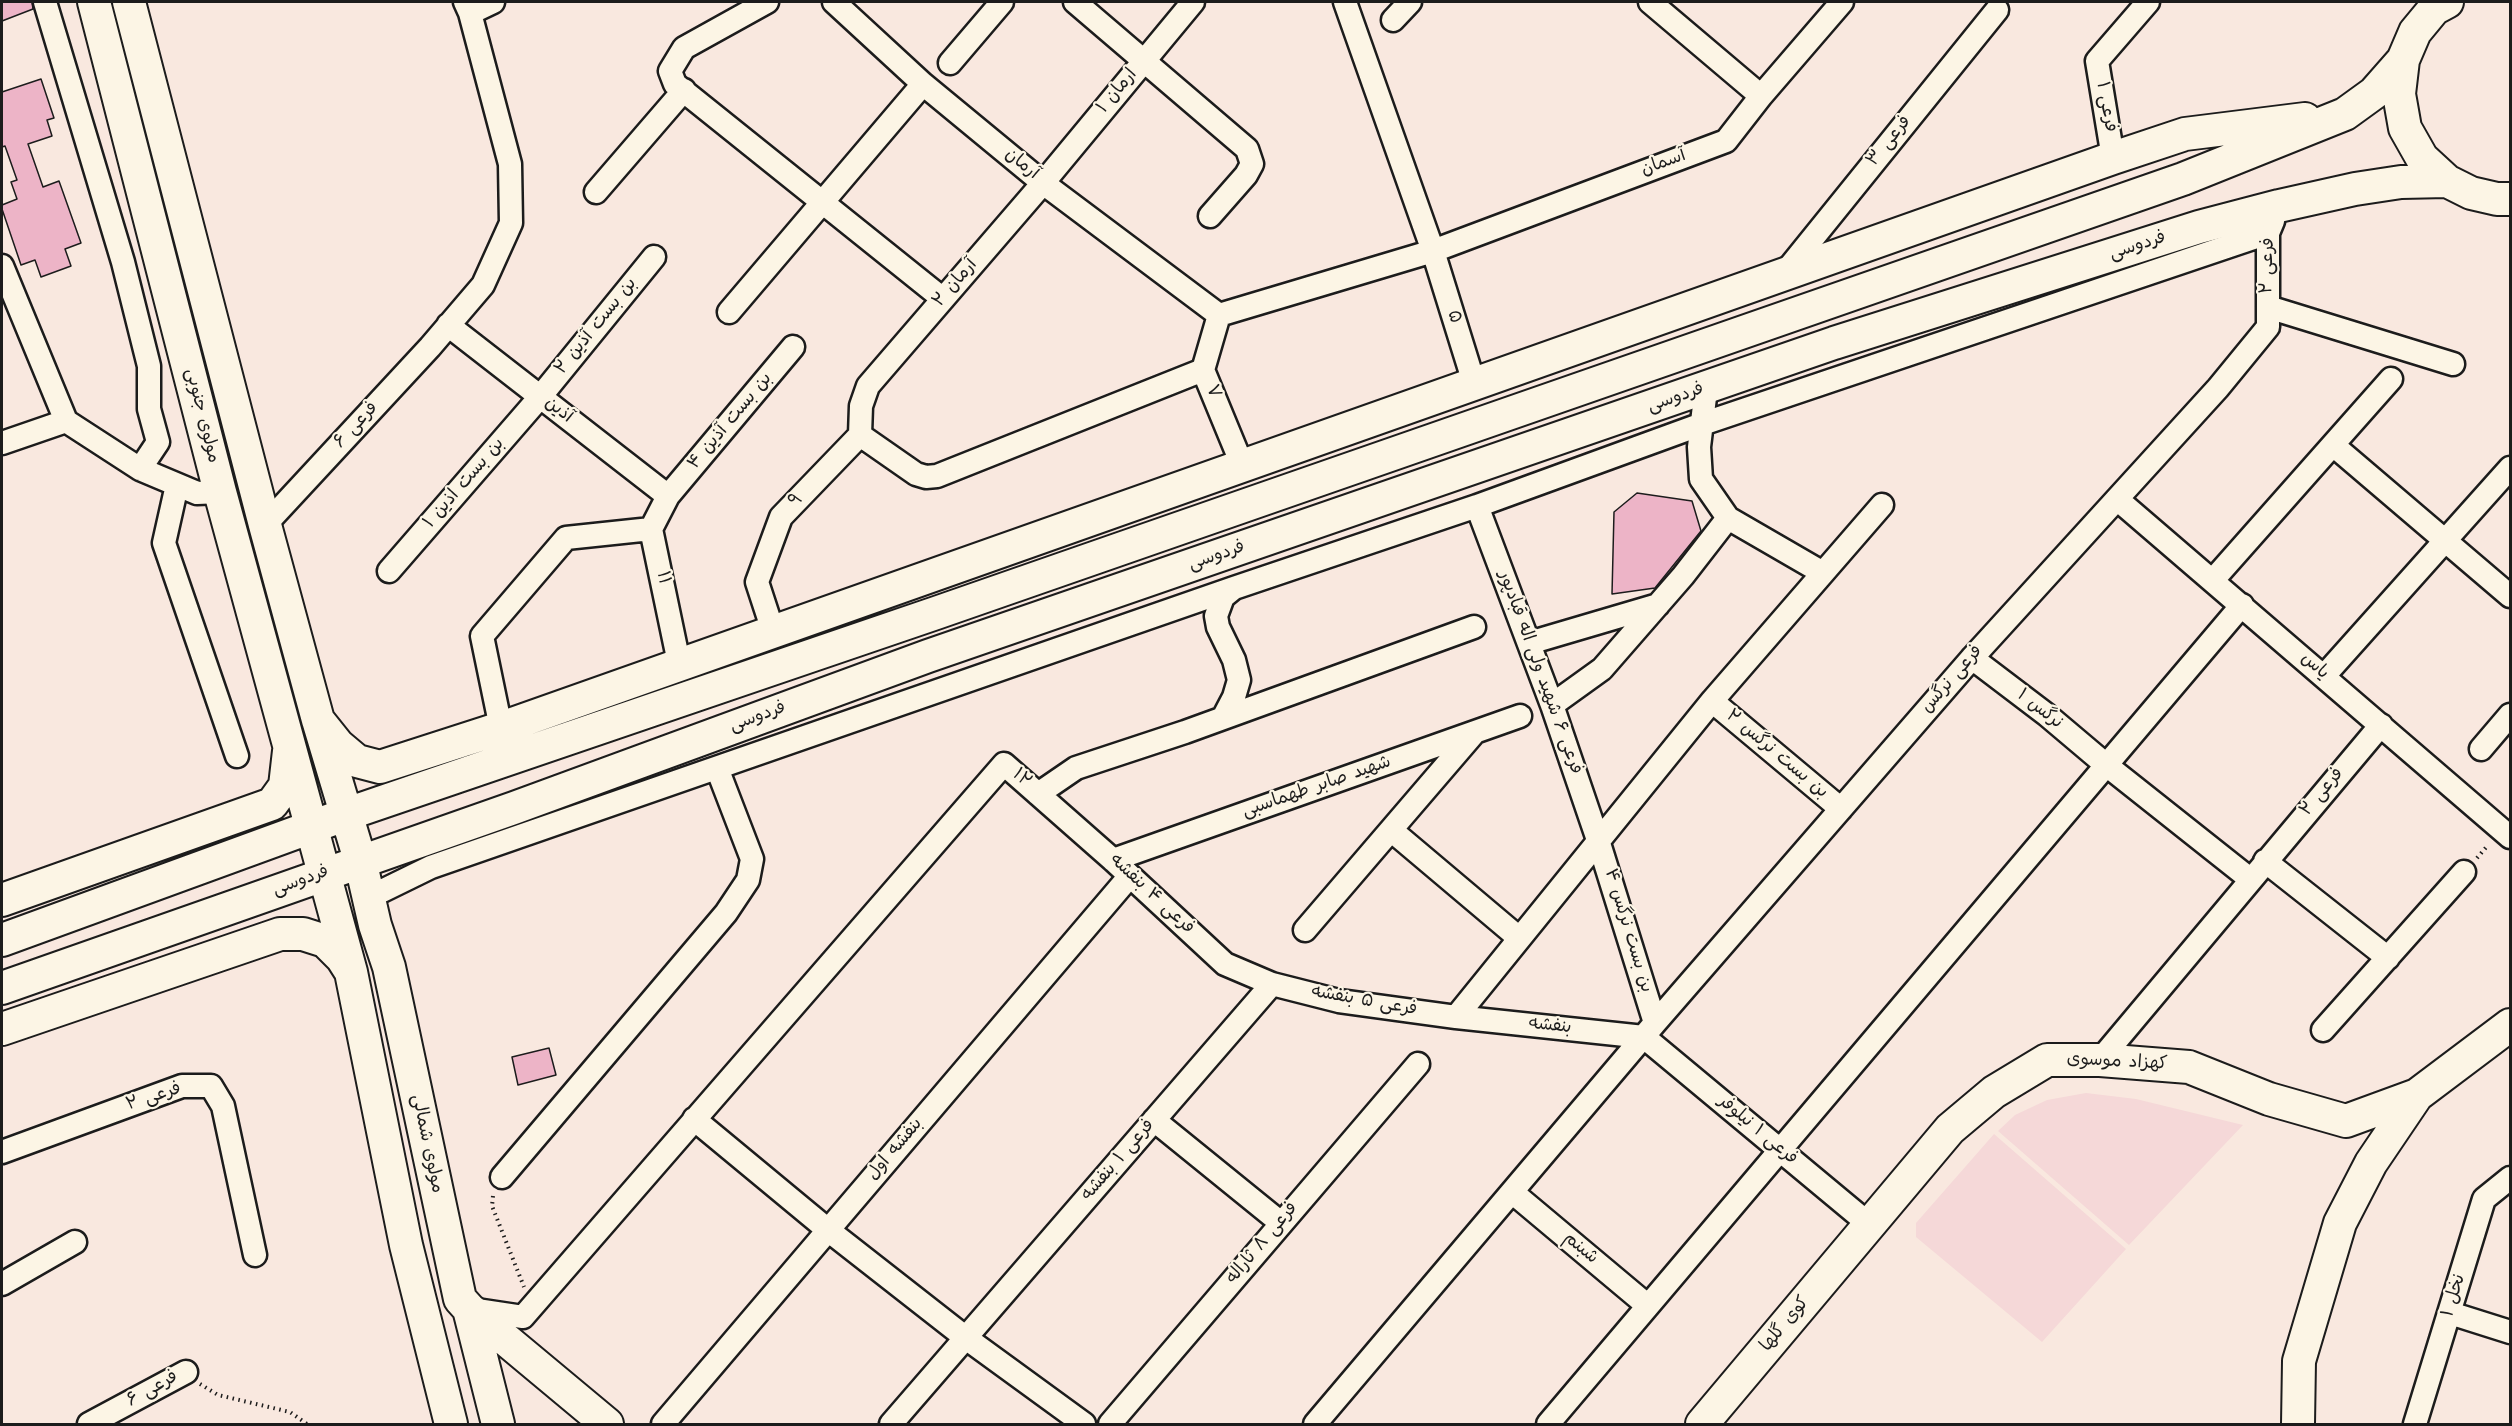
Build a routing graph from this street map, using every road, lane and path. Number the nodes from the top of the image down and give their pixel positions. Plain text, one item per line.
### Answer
1 (45, 2) edge
2 (94, 2) edge
3 (129, 2) edge
4 (493, 2) edge
5 (767, 2) edge
6 (834, 2) edge
7 (1002, 2) edge
8 (1075, 2) edge
9 (1193, 2) edge
10 (1345, 2) edge
11 (1410, 2) edge
12 (1650, 2) edge
13 (1842, 2) edge
14 (2148, 2) edge
15 (2439, 4) edge
16 (467, 7) edge
17 (1997, 10) dead end
18 (1393, 20) dead end
19 (2403, 60) junction
20 (1144, 61) junction
21 (950, 63) dead end
22 (923, 84) junction
23 (684, 90) junction
24 (1761, 96) junction
25 (2344, 114) junction
26 (163, 131) junction
27 (130, 141) junction
28 (2114, 158) junction
29 (2447, 181) junction
30 (1043, 183) junction
31 (596, 192) dead end
32 (2511, 199) edge
33 (822, 202) junction
34 (1210, 216) dead end
35 (2273, 220) junction
36 (1433, 250) junction
37 (654, 257) dead end
38 (1783, 275) junction
39 (4, 281) edge
40 (943, 299) junction
41 (729, 312) dead end
42 (1219, 315) junction
43 (2268, 317) junction
44 (448, 326) junction
45 (793, 347) dead end
46 (2452, 364) dead end
47 (1203, 370) junction
48 (2391, 379) dead end
49 (1474, 383) junction
50 (1706, 389) junction
51 (540, 397) junction
52 (66, 421) junction
53 (1702, 424) junction
54 (860, 435) junction
55 (2, 443) edge
56 (2333, 445) junction
57 (1243, 467) junction
58 (2511, 468) edge
59 (140, 469) junction
60 (177, 485) junction
61 (220, 492) junction
62 (668, 496) junction
63 (2117, 499) junction
64 (1882, 505) dead end
65 (1477, 506) junction
66 (1362, 508) junction
67 (1728, 518) junction
68 (265, 525) junction
69 (651, 529) junction
70 (2447, 540) junction
71 (1371, 542) junction
72 (389, 571) dead end
73 (1823, 573) junction
74 (2213, 580) junction
75 (1234, 588) junction
76 (2511, 596) edge
77 (1658, 605) junction
78 (2242, 605) junction
79 (1474, 627) dead end
80 (773, 631) junction
81 (1529, 643) junction
82 (1972, 658) junction
83 (679, 663) junction
84 (2324, 676) junction
85 (1712, 701) junction
86 (1552, 705) junction
87 (1520, 716) dead end
88 (2511, 716) edge
89 (1223, 718) junction
90 (318, 720) junction
91 (2381, 725) junction
92 (501, 728) junction
93 (1474, 733) junction
94 (289, 748) junction
95 (2481, 749) dead end
96 (237, 756) dead end
97 (2105, 764) junction
98 (494, 765) junction
99 (717, 768) junction
100 (1038, 794) junction
101 (514, 808) junction
102 (1841, 809) junction
103 (347, 814) junction
104 (314, 828) junction
105 (1391, 830) junction
106 (2506, 833) edge
107 (419, 840) junction
108 (1598, 840) junction
109 (360, 860) junction
110 (1113, 860) junction
111 (2265, 861) junction
112 (2464, 872) joint
113 (325, 873) junction
114 (1129, 877) junction
115 (2250, 879) junction
116 (382, 891) junction
117 (2, 900) edge
118 (375, 924) junction
119 (1305, 930) dead end
120 (1520, 938) junction
121 (5, 940) edge
122 (2388, 958) junction
123 (351, 972) junction
124 (8, 980) edge
125 (1272, 984) junction
126 (1456, 1017) junction
127 (2511, 1025) edge
128 (2, 1029) edge
129 (1649, 1030) junction
130 (2323, 1030) dead end
131 (2100, 1060) junction
132 (1418, 1064) dead end
133 (2417, 1095) junction
134 (694, 1119) junction
135 (1154, 1120) junction
136 (2346, 1120) junction
137 (1779, 1150) junction
138 (2, 1152) edge
139 (2366, 1173) junction
140 (502, 1177) joint
141 (2511, 1178) edge
142 (1512, 1192) junction
143 (1281, 1223) junction
144 (1870, 1225) junction
145 (828, 1230) junction
146 (446, 1239) junction
147 (75, 1242) dead end
148 (406, 1245) junction
149 (255, 1255) dead end
150 (2, 1284) edge
151 (464, 1304) junction
152 (533, 1306) junction
153 (1648, 1306) junction
154 (421, 1309) junction
155 (2450, 1313) junction
156 (2511, 1332) edge
157 (966, 1338) junction
158 (186, 1372) joint
159 (89, 1425) edge
160 (307, 1425) edge
161 (451, 1425) edge
162 (498, 1425) edge
163 (608, 1425) edge
164 (663, 1425) edge
165 (891, 1425) edge
166 (1084, 1425) edge
167 (1110, 1425) edge
168 (1315, 1425) edge
169 (1548, 1425) edge
170 (1702, 1425) edge
171 (2298, 1425) edge
172 (2415, 1425) edge

1 - 59 street
2 - 27 street, مولوی جنوبی
3 - 26 street, مولوی جنوبی
4 - 16 street
5 - 23 street
6 - 22 street, آرمان
7 - 21 street
8 - 20 street
9 - 20 street, ارمان ۱
10 - 36 street, ۵
11 - 18 street
12 - 24 street
13 - 24 street, آسمان
14 - 28 street, فرعی ۱
15 - 19 street
16 - 44 street, فرعی ۶
17 - 38 street, فرعی ۳
19 - 25 street
19 - 29 street
20 - 30 street, ارمان ۱
20 - 34 street
22 - 30 street, آرمان
22 - 33 street
23 - 31 street
23 - 33 street
24 - 36 street, آسمان
25 - 28 street
25 - 98 street
26 - 27 street
26 - 68 street, مولوی جنوبی
27 - 61 street, مولوی جنوبی
28 - 38 street
29 - 32 street
29 - 35 street, فردوسی
30 - 40 street, آرمان ۲
30 - 42 street, آرمان
33 - 40 street
33 - 41 street
35 - 43 street, فرعی ۲
35 - 50 street, فردوسی
35 - 53 street
36 - 42 street, آسمان
36 - 49 street, ۵
37 - 51 street, بن بست آذین ۲
38 - 49 street
39 - 52 street
40 - 54 street, آرمان ۲
42 - 47 street, ۷
43 - 46 street
43 - 63 street, فرعی نرگس
44 - 51 street, آذین
44 - 68 street, فرعی ۶
45 - 62 street, بن بست آذین ۴
47 - 54 street
47 - 57 street, ۷
48 - 56 street
49 - 57 street
50 - 53 street
50 - 66 street, فردوسی
51 - 62 street, آذین
51 - 72 street, بن بست اذین ۱
52 - 55 street
52 - 59 street
53 - 65 street
53 - 67 street
54 - 80 street, ۹
56 - 70 street
56 - 74 street
57 - 80 street
58 - 70 street
59 - 60 street
60 - 61 street
60 - 96 street
61 - 94 street, مولوی جنوبی
62 - 69 street
63 - 74 street, یاس
63 - 82 street, فرعی نرگس
64 - 73 street
65 - 71 street
65 - 81 street, فرعی ۶ شهید ولی اله قبادپور
66 - 71 street
66 - 101 street, فردوسی
67 - 73 street
67 - 77 street
68 - 90 street, مولوی جنوبی
69 - 83 street, ۱۱
69 - 92 street
70 - 76 street
70 - 84 street
71 - 75 street
73 - 85 street
74 - 78 street, یاس
75 - 89 street
75 - 99 street
77 - 81 street
77 - 86 street
78 - 84 street, یاس
78 - 97 street
79 - 89 street
80 - 83 street
81 - 86 street, فرعی ۶ شهید ولی اله قبادپور
82 - 97 street, نرگس ۱
82 - 102 street, فرعی نرگس
83 - 92 street
84 - 91 street, یاس
85 - 102 street, بن بست نرگس ۲
85 - 108 street
86 - 108 street, فرعی ۶ شهید ولی اله قبادپور
87 - 93 street, شهید صابر طهماسبی
88 - 95 street
89 - 100 street
90 - 92 street
90 - 103 street, مولوی جنوبی
91 - 106 street, یاس
91 - 111 street, فرعی ۲
93 - 105 street
93 - 110 street, شهید صابر طهماسبی
94 - 104 street, مولوی جنوبی
94 - 117 street
97 - 115 street, نرگس ۱
97 - 137 street
98 - 101 street
98 - 103 street
99 - 116 street
99 - 140 street
100 - 110 street, فرعی ۴ بنفشه
100 - 134 street, ۱۲
101 - 107 street, فردوسی
102 - 129 street, فرعی نرگس
103 - 104 street
103 - 109 street, مولوی جنوبی
104 - 113 street, مولوی جنوبی
104 - 121 street
105 - 119 street
105 - 120 street
106 - 112 path
107 - 109 street, فردوسی
107 - 116 street
108 - 120 street
108 - 129 street, بن بست نرگس ۴
109 - 113 street, فردوسی
109 - 118 street, مولوی شمالی
110 - 114 street, فرعی ۴ بنفشه
111 - 115 street, فرعی ۲
111 - 122 street
112 - 122 street
113 - 123 street
113 - 124 street, فردوسی
114 - 125 street, فرعی ۴ بنفشه
114 - 145 street, بنفشه اول
115 - 131 street, فرعی ۲
116 - 118 street
118 - 146 street, مولوی شمالی
120 - 126 street
122 - 130 street
123 - 128 street
123 - 148 street
125 - 126 street, فرعی ۵ بنفشه
125 - 135 street, فرعی ۱ بنفشه
126 - 129 street, بنفشه
127 - 133 street
129 - 137 street, فرعی ۱ نیلوفر
129 - 142 street, فرعی نرگس
131 - 136 street, کهزاد موسوی
131 - 144 street, کهزاد موسوی
132 - 143 street, فرعی ۸ ثاراله
133 - 136 street
133 - 139 street
134 - 145 street
134 - 152 street
135 - 143 street
135 - 157 street, فرعی ۱ بنفشه
136 - 139 street
137 - 144 street, فرعی ۱ نیلوفر
137 - 153 street
138 - 149 street, فرعی ۲
139 - 171 street
140 - 152 path
141 - 155 street, نخل ۱
142 - 153 street, شبنم
142 - 168 street, فرعی نرگس
143 - 167 street, فرعی ۸ ثاراله
144 - 170 street, کوی گلها
145 - 157 street
145 - 164 street, بنفشه اول
146 - 148 street
146 - 151 street, مولوی شمالی
147 - 150 street
148 - 154 street
151 - 152 street
151 - 154 street
151 - 162 street, مولوی شمالی
151 - 163 street
153 - 169 street
154 - 161 street
155 - 156 street
155 - 172 street, نخل ۱
157 - 165 street, فرعی ۱ بنفشه
157 - 166 street
158 - 159 street, فرعی ۶
158 - 160 path

